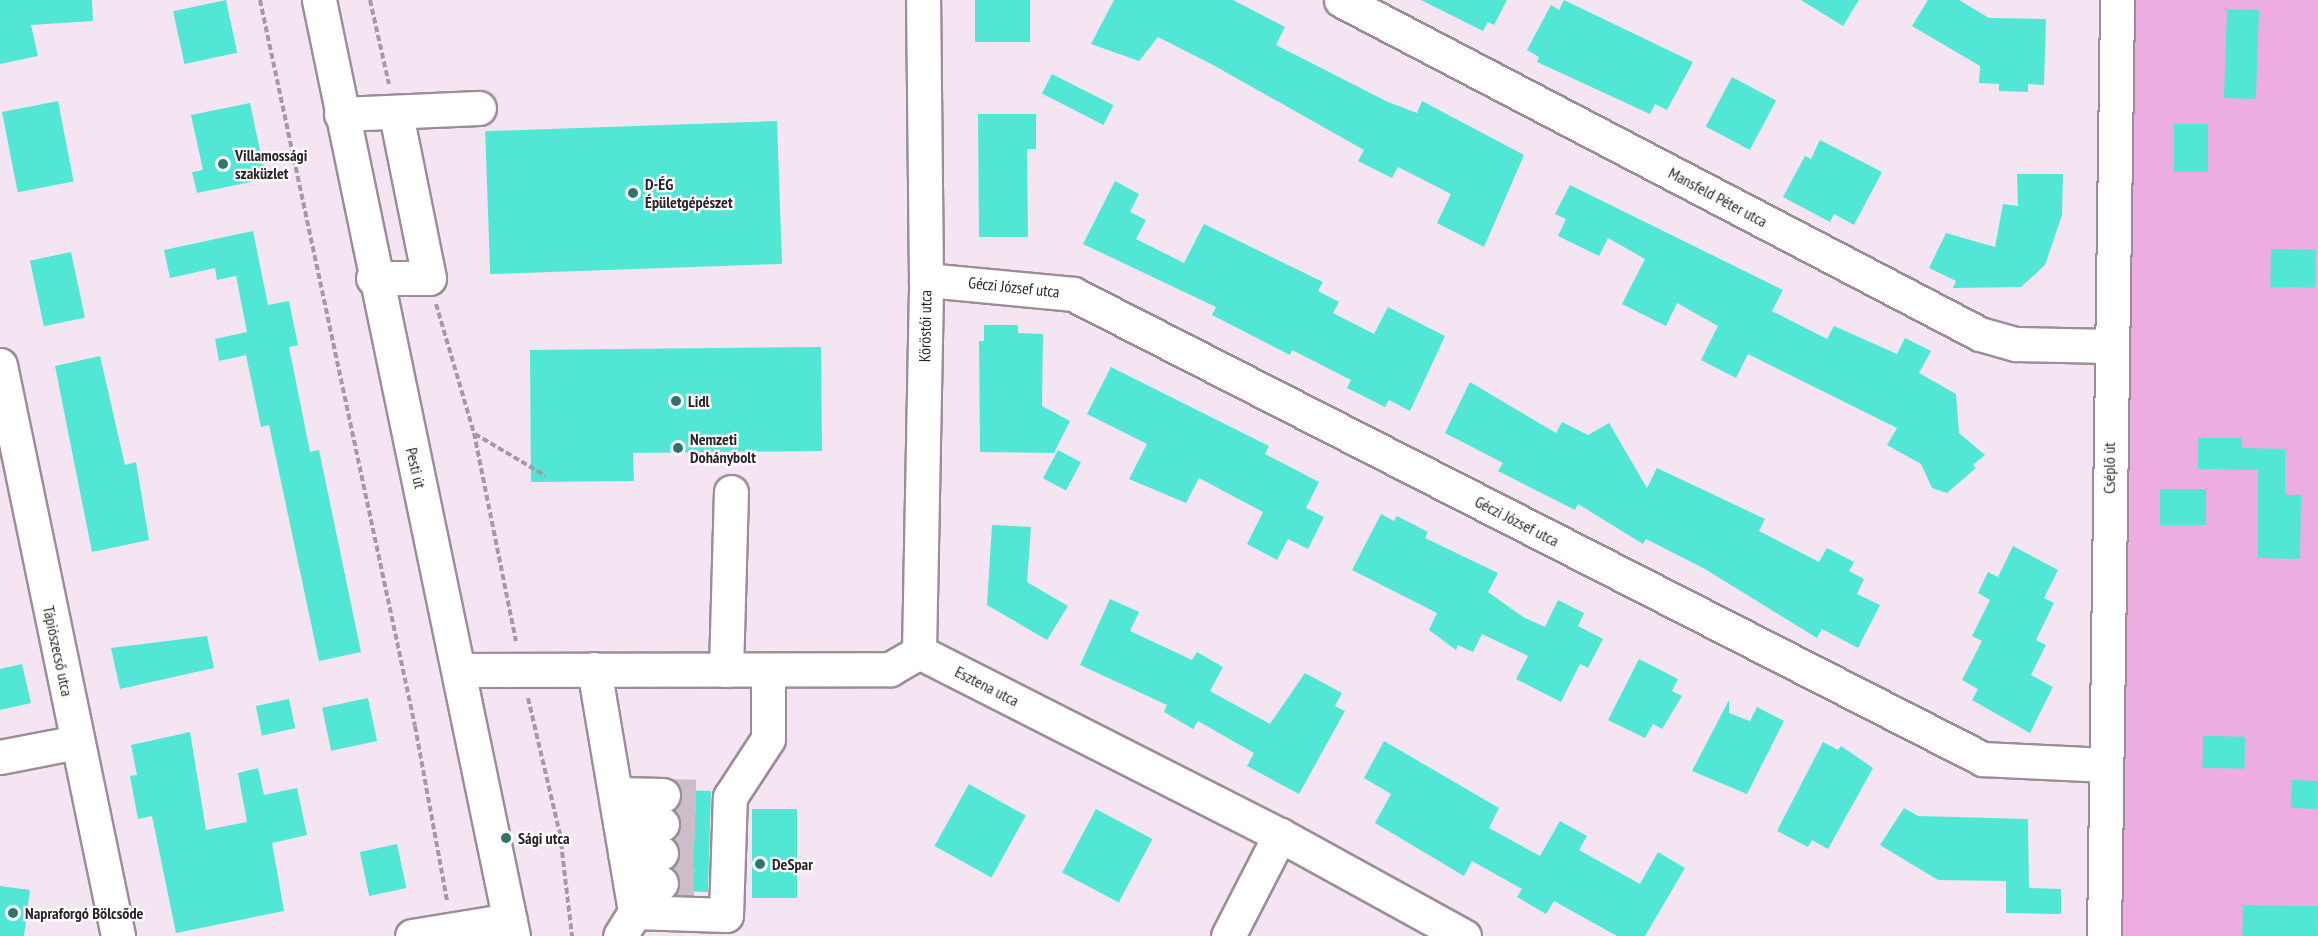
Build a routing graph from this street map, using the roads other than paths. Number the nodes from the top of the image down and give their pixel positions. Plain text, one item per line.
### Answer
1 (319, 0) edge
2 (923, 0) edge
3 (1341, 0) edge
4 (2117, 0) edge
5 (479, 108) dead end
6 (342, 114) junction
7 (396, 114) junction
8 (373, 278) junction
9 (926, 280) junction
10 (2110, 346) junction
11 (1, 372) edge
12 (731, 492) dead end
13 (919, 652) junction
14 (594, 669) junction
15 (462, 670) junction
16 (726, 670) junction
17 (768, 671) junction
18 (77, 742) junction
19 (0, 757) edge
20 (2106, 765) junction
21 (1280, 835) junction
22 (639, 855) edge
23 (721, 858) edge
24 (512, 928) edge
25 (118, 936) edge
26 (412, 936) edge
27 (1228, 936) edge
28 (1464, 936) edge
29 (2104, 936) edge

1 - 6 street, Pesti út
2 - 9 street, Köröstói utca
3 - 10 street, Mansfeld Péter utca
4 - 10 street, Cséplő út
5 - 7 street
6 - 7 street
6 - 8 street, Pesti út
7 - 8 street
8 - 15 street, Pesti út
9 - 13 street, Köröstói utca
9 - 20 street, Géczi József utca
10 - 20 street, Cséplő út
11 - 18 street, Tápiószecső utca
12 - 16 street
13 - 17 street
13 - 21 street, Esztena utca
14 - 15 street
14 - 16 street
14 - 22 street
15 - 24 street, Pesti út
16 - 17 street
17 - 23 street
18 - 19 street
18 - 25 street, Tápiószecső utca
20 - 29 street, Cséplő út
21 - 27 street
21 - 28 street, Esztena utca
22 - 23 street
24 - 26 street

